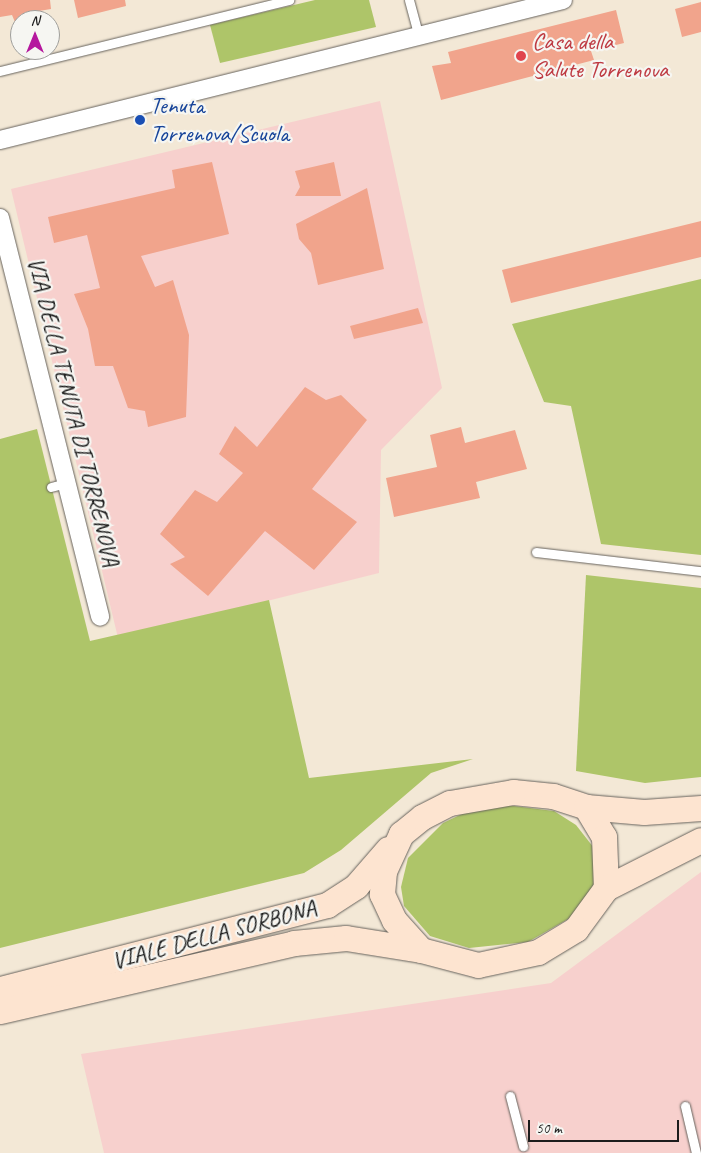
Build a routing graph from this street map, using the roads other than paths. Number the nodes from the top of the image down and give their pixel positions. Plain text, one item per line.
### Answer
1 (289, 0) edge
2 (409, 0) edge
3 (563, 0) edge
4 (419, 37) junction
5 (0, 71) edge
6 (0, 140) edge
7 (0, 218) edge
8 (536, 552) dead end
9 (701, 571) edge
10 (100, 617) dead end
11 (586, 807) junction
12 (701, 808) edge
13 (401, 834) junction
14 (701, 840) edge
15 (606, 888) junction
16 (421, 950) junction
17 (0, 989) edge
18 (0, 1011) edge
19 (510, 1096) dead end
20 (686, 1106) dead end
21 (523, 1146) dead end
22 (696, 1153) edge

1 - 5 lane
2 - 4 lane
3 - 4 street
4 - 6 street
7 - 10 street, VIA DELLA TENUTA DI TORRENOVA
8 - 9 lane
11 - 12 street
11 - 13 street, VIALE DELLA SORBONA
11 - 15 street
13 - 16 street
13 - 17 street, VIALE DELLA SORBONA
14 - 15 street
15 - 16 street, VIALE DELLA SORBONA
16 - 18 street, VIALE DELLA SORBONA
19 - 21 lane
20 - 22 lane

